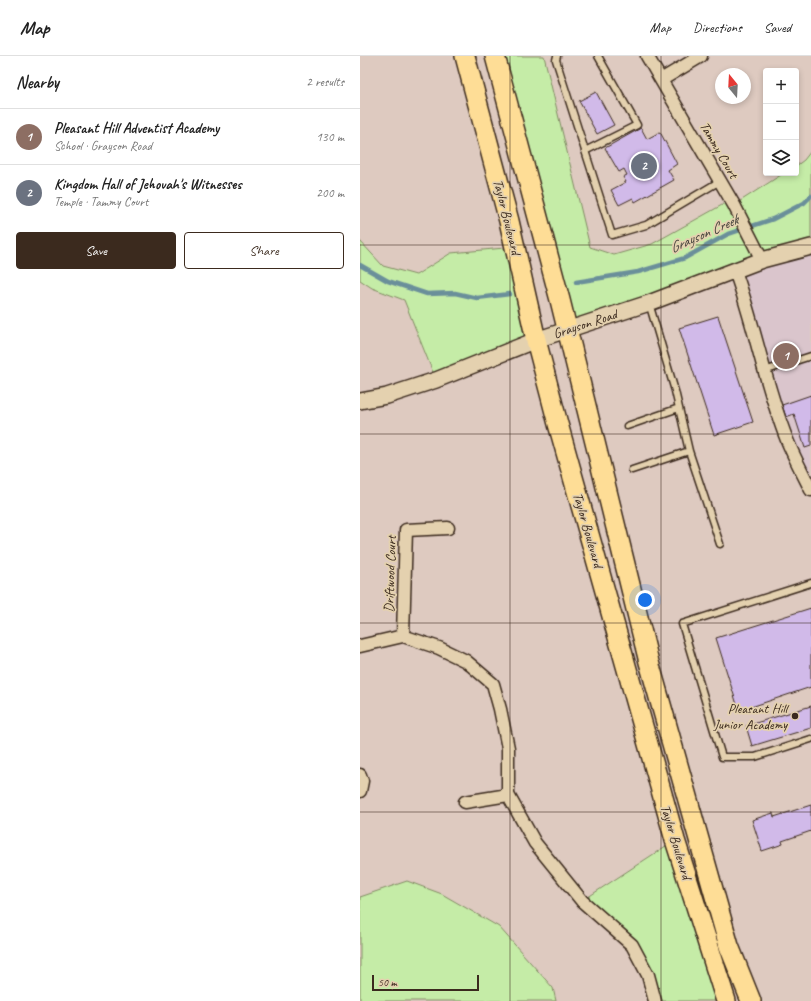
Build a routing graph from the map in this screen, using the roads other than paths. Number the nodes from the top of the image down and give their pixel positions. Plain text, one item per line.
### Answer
1 (465, 56) edge
2 (495, 56) edge
3 (557, 56) edge
4 (598, 56) edge
5 (646, 56) edge
6 (701, 56) edge
7 (661, 80) junction
8 (585, 151) junction
9 (720, 181) junction
10 (811, 247) edge
11 (762, 260) junction
12 (735, 271) junction
13 (649, 303) junction
14 (568, 330) junction
15 (536, 340) junction
16 (811, 356) edge
17 (764, 371) junction
18 (360, 401) edge
19 (679, 408) junction
20 (627, 426) dead end
21 (689, 451) junction
22 (632, 470) dead end
23 (811, 490) edge
24 (448, 528) dead end
25 (720, 544) dead end
26 (811, 583) edge
27 (403, 636) junction
28 (360, 646) edge
29 (811, 739) edge
30 (360, 775) edge
31 (360, 791) edge
32 (508, 795) junction
33 (465, 802) dead end
34 (655, 1001) edge
35 (726, 1001) edge
36 (751, 1001) edge

1 - 15 main road, Taylor Boulevard
2 - 14 main road, Taylor Boulevard
3 - 8 lane
4 - 8 lane
5 - 7 street, Tammy Court
6 - 7 street
7 - 9 street, Tammy Court
8 - 9 lane
9 - 11 street, Tammy Court
10 - 11 street, Grayson Road
11 - 12 street, Grayson Road
12 - 13 street, Grayson Road
12 - 17 street
13 - 14 street, Grayson Road
13 - 19 lane
14 - 15 street, Grayson Road
14 - 36 main road, Taylor Boulevard
15 - 18 street, Grayson Road
15 - 35 main road, Taylor Boulevard
16 - 17 lane
17 - 23 street
19 - 20 lane
19 - 21 lane
21 - 22 lane
21 - 25 lane
24 - 27 street, Driftwood Court
26 - 29 lane
27 - 28 street
27 - 32 street
30 - 31 street
32 - 33 street
32 - 34 street

